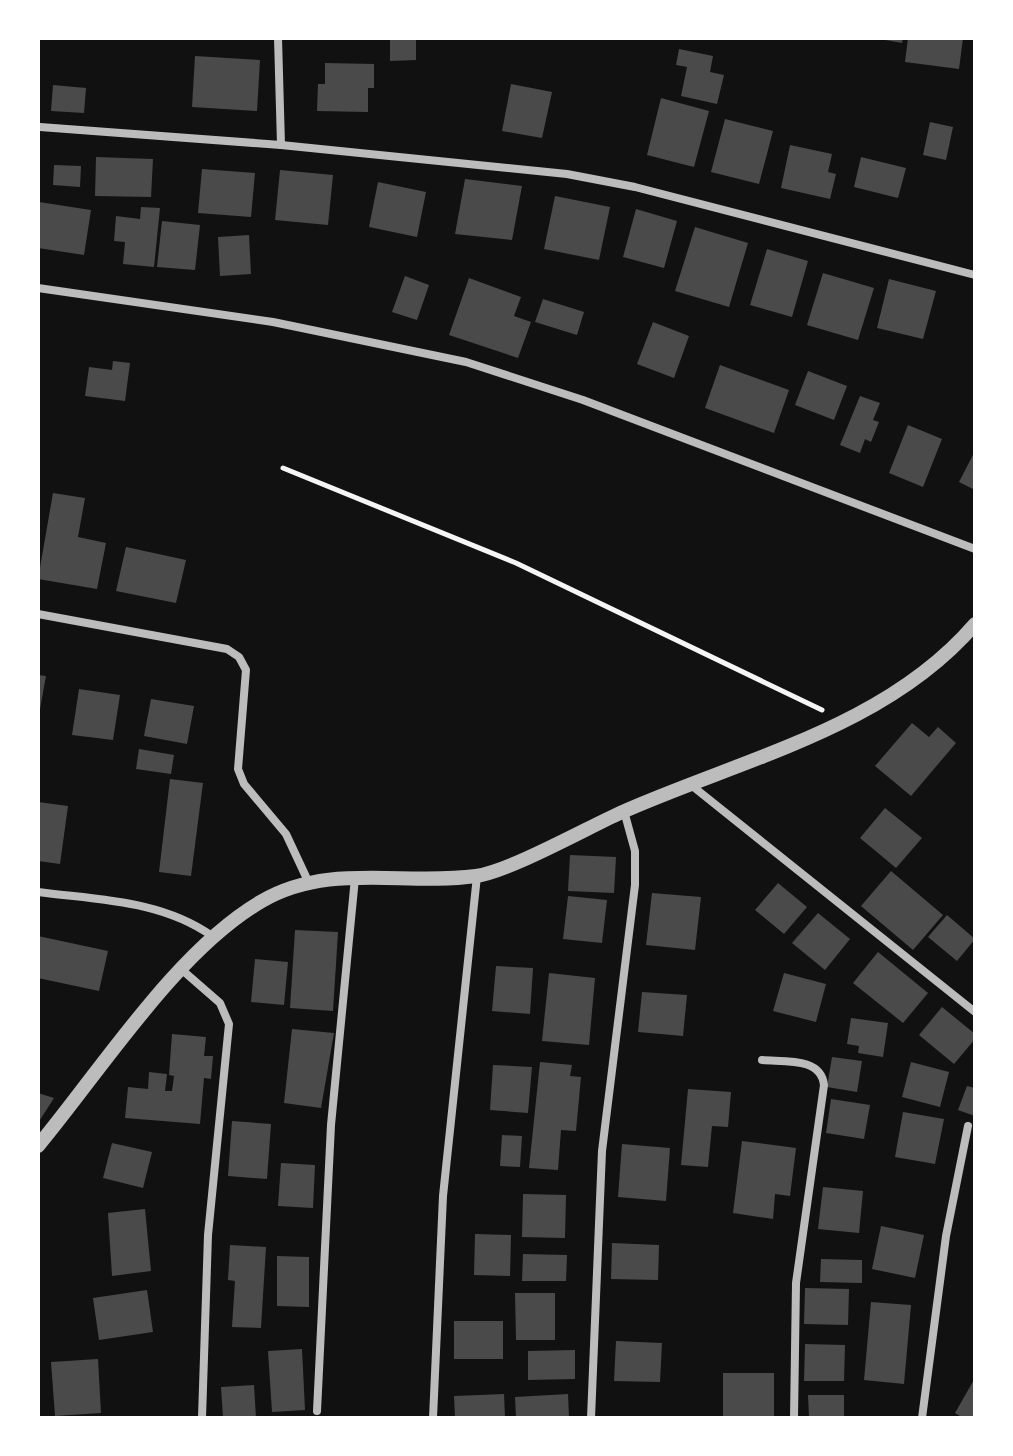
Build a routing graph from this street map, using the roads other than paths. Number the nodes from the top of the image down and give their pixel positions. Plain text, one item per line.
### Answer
1 (278, 38) edge
2 (40, 127) dead end
3 (281, 145) junction
4 (975, 275) edge
5 (38, 288) edge
6 (975, 549) edge
7 (38, 614) edge
8 (975, 624) edge
9 (691, 785) junction
10 (624, 811) junction
11 (477, 876) junction
12 (355, 877) junction
13 (308, 881) junction
14 (38, 892) edge
15 (212, 936) junction
16 (181, 969) junction
17 (975, 1012) edge
18 (762, 1060) dead end
19 (968, 1126) dead end
20 (38, 1146) edge
21 (317, 1411) dead end
22 (202, 1418) edge
23 (433, 1418) edge
24 (591, 1418) edge
25 (794, 1418) edge
26 (922, 1418) edge

1 - 3 street
2 - 3 street
3 - 4 street
5 - 6 street
7 - 13 street
8 - 9 street
9 - 10 street
9 - 17 street
10 - 11 street
10 - 24 street
11 - 12 street
11 - 23 street
12 - 13 street
12 - 21 street
13 - 15 street
14 - 15 street
15 - 16 street
16 - 20 street
16 - 22 street
18 - 25 street
19 - 26 street

